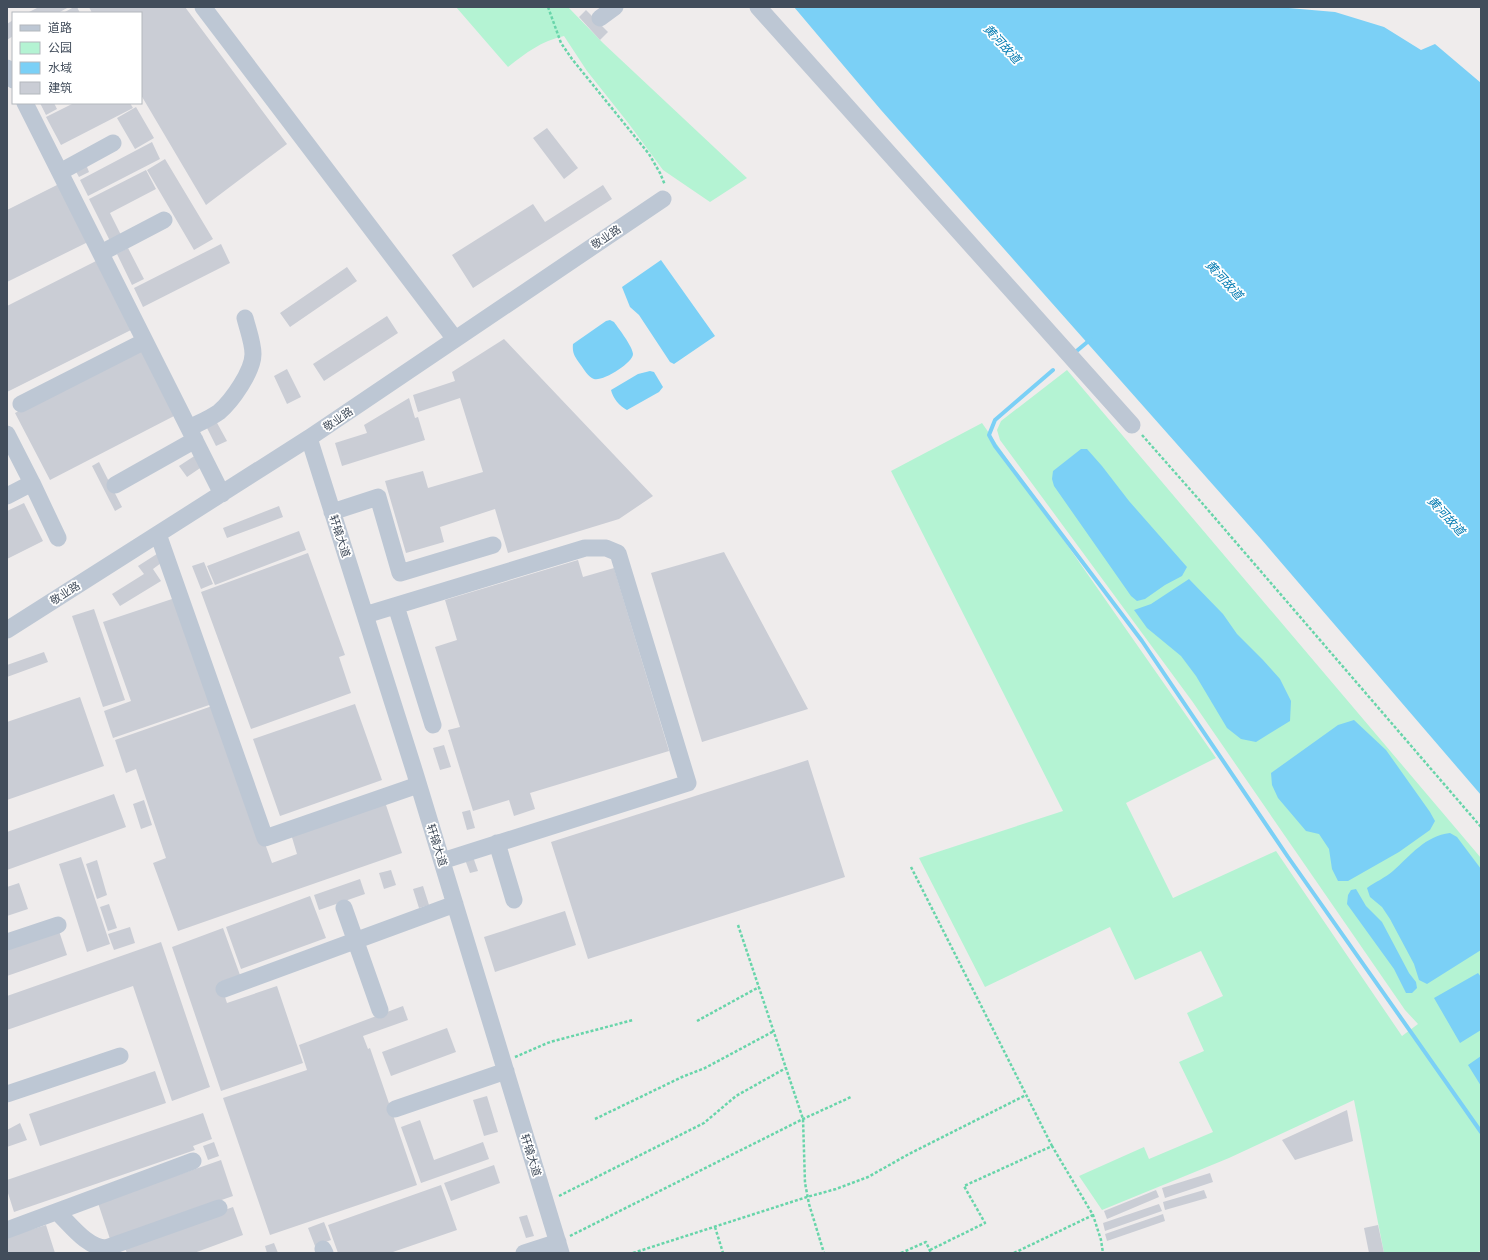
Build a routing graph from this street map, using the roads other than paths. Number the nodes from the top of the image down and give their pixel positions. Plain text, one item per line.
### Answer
1 (203, 7) edge
2 (615, 7) edge
3 (758, 7) edge
4 (600, 18) dead end
5 (7, 68) edge
6 (12, 78) edge
7 (26, 104) edge
8 (113, 143) dead end
9 (60, 172) junction
10 (663, 199) road end
11 (164, 220) dead end
12 (101, 253) junction
13 (245, 318) dead end
14 (455, 339) junction
15 (145, 341) junction
16 (21, 404) dead end
17 (1132, 425) road end
18 (7, 434) edge
19 (192, 434) junction
20 (309, 438) junction
21 (32, 483) junction
22 (114, 485) dead end
23 (222, 494) junction
24 (7, 496) edge
25 (332, 512) junction
26 (158, 534) junction
27 (58, 538) dead end
28 (493, 545) dead end
29 (396, 606) junction
30 (365, 615) junction
31 (7, 630) edge
32 (433, 726) dead end
33 (418, 785) junction
34 (497, 843) junction
35 (442, 861) junction
36 (514, 900) dead end
37 (455, 904) junction
38 (344, 908) dead end
39 (58, 925) dead end
40 (355, 941) junction
41 (7, 942) edge
42 (224, 989) dead end
43 (380, 1010) dead end
44 (120, 1056) dead end
45 (504, 1067) junction
46 (7, 1094) edge
47 (395, 1109) dead end
48 (194, 1161) dead end
49 (219, 1208) dead end
50 (57, 1212) junction
51 (7, 1230) edge
52 (560, 1247) edge
53 (524, 1253) edge

1 - 14 street
2 - 4 street
3 - 17 street
5 - 6 street
7 - 9 street
8 - 9 street
9 - 12 street
10 - 14 street, 敬业路
11 - 12 street
12 - 15 street
13 - 19 street
14 - 20 street, 敬业路
15 - 16 street
15 - 19 street
18 - 21 street
19 - 22 street
19 - 23 street
20 - 23 street, 敬业路
20 - 25 street, 轩辕大道
21 - 24 street
21 - 27 street
23 - 26 street, 敬业路
25 - 28 street
25 - 30 street, 轩辕大道
26 - 31 street, 敬业路
26 - 33 street
29 - 30 street
29 - 32 street
29 - 34 street
30 - 33 street, 轩辕大道
33 - 35 street, 轩辕大道
34 - 35 street
34 - 36 street
35 - 37 street, 轩辕大道
37 - 40 street
37 - 45 street, 轩辕大道
38 - 40 street
39 - 41 street
40 - 42 street
40 - 43 street
44 - 46 street
45 - 47 street
45 - 52 street, 轩辕大道
48 - 50 street
49 - 50 street
50 - 51 street
52 - 53 street

